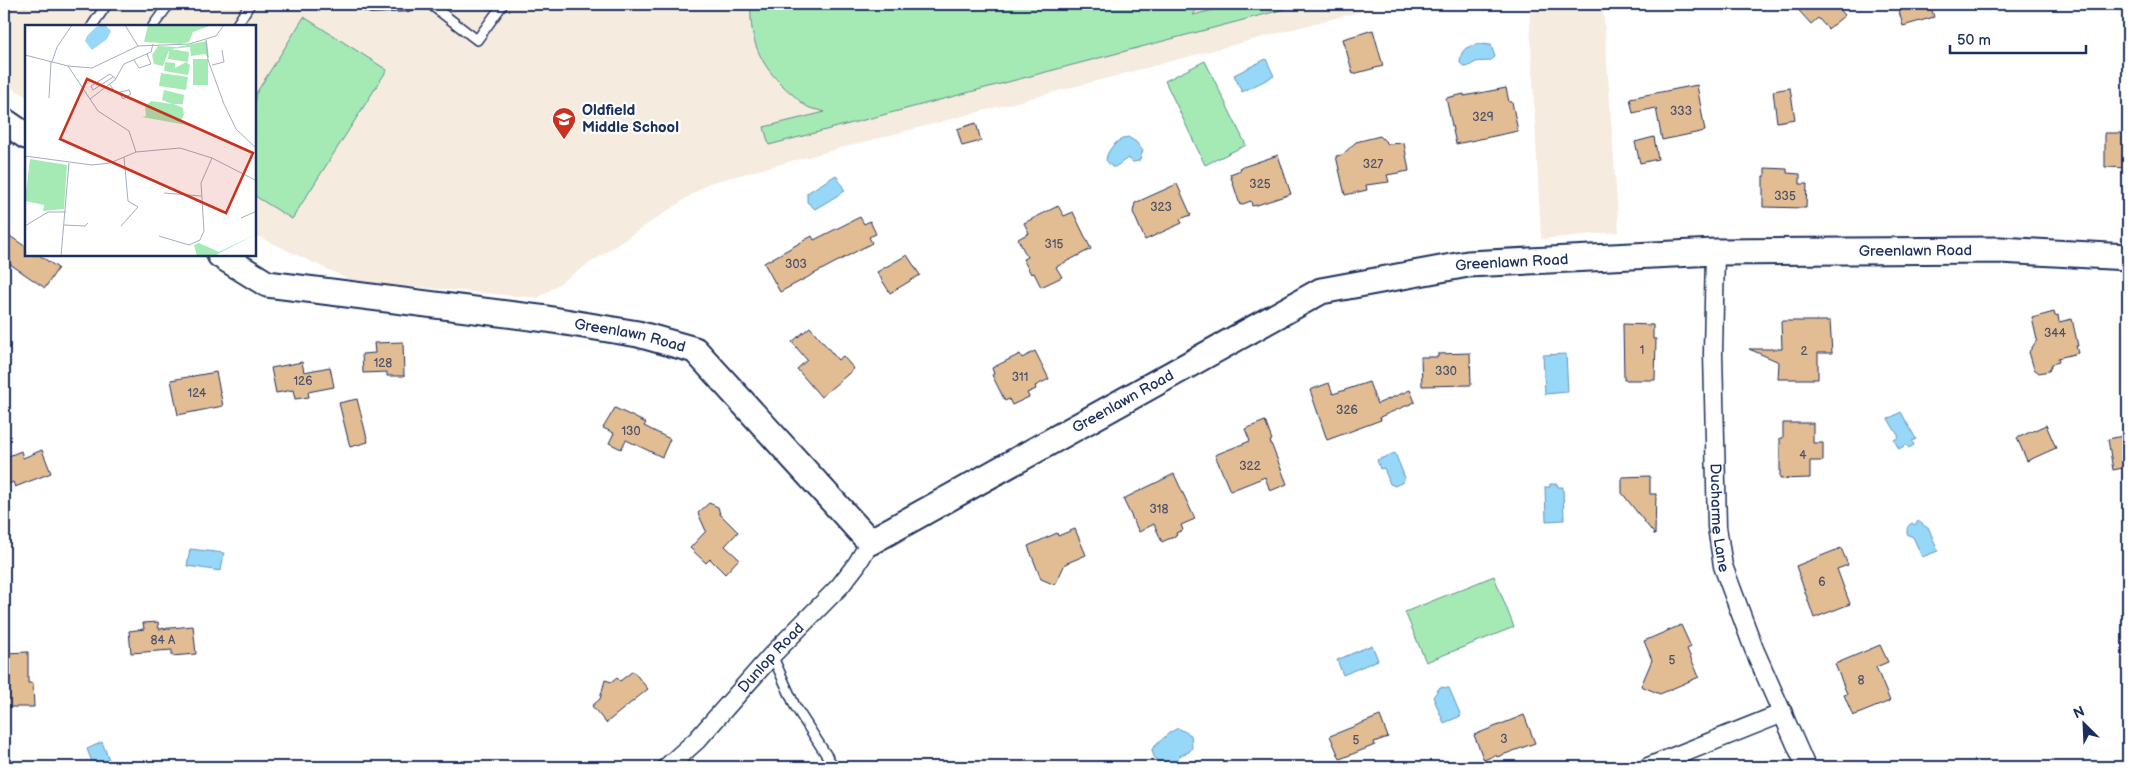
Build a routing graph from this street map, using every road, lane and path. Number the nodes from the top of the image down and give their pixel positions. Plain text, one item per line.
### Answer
1 (106, 4) edge
2 (168, 4) edge
3 (250, 4) edge
4 (361, 4) edge
5 (413, 4) edge
6 (430, 4) edge
7 (503, 4) edge
8 (93, 25) edge
9 (154, 25) edge
10 (237, 25) edge
11 (4, 121) edge
12 (25, 135) edge
13 (1715, 252) junction
14 (222, 256) edge
15 (2128, 257) edge
16 (870, 542) junction
17 (772, 654) junction
18 (1783, 713) junction
19 (667, 767) edge
20 (834, 767) edge
21 (1648, 767) edge
22 (1806, 767) edge

1 - 8 lane
2 - 9 lane
3 - 10 lane
4 - 5 lane
6 - 7 lane
11 - 12 main road
13 - 15 main road, Greenlawn Road
13 - 16 main road, Greenlawn Road
13 - 18 street, Ducharme Lane
14 - 16 main road, Greenlawn Road
16 - 17 street, Dunlop Road
17 - 19 street, Dunlop Road
17 - 20 lane
18 - 21 street
18 - 22 street, Ducharme Lane

